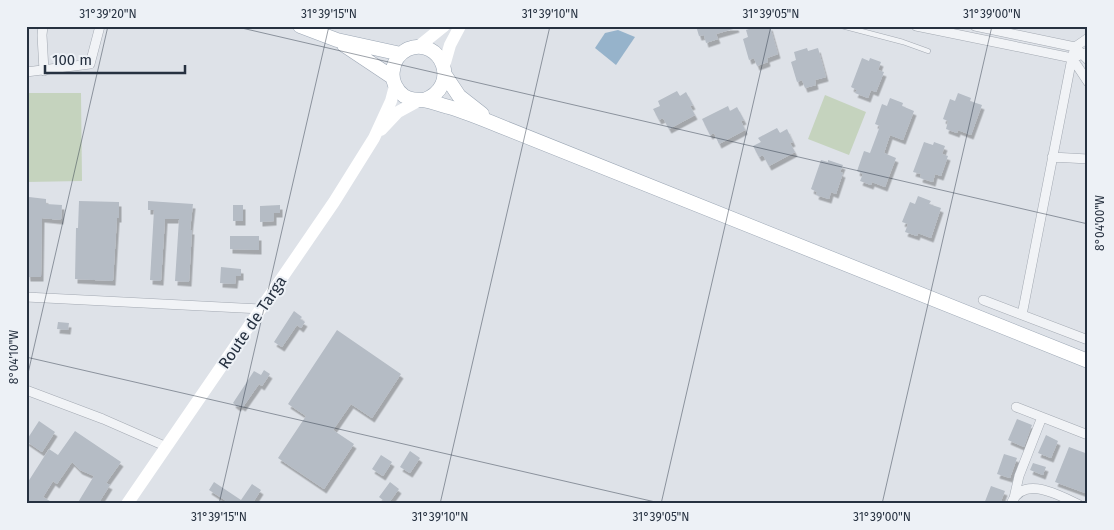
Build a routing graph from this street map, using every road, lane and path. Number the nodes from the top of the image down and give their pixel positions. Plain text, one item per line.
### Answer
1 (43, 26) edge
2 (100, 26) edge
3 (300, 26) edge
4 (444, 26) edge
5 (460, 26) edge
6 (842, 26) edge
7 (916, 26) edge
8 (975, 26) edge
9 (1088, 38) edge
10 (338, 40) junction
11 (418, 47) junction
12 (1075, 47) junction
13 (928, 51) dead end
14 (401, 54) junction
15 (1086, 55) edge
16 (1072, 58) junction
17 (44, 71) junction
18 (445, 71) junction
19 (26, 72) edge
20 (393, 81) junction
21 (1088, 82) edge
22 (422, 100) junction
23 (500, 126) junction
24 (374, 138) junction
25 (1052, 157) junction
26 (1088, 158) edge
27 (26, 297) edge
28 (983, 300) dead end
29 (261, 309) junction
30 (1022, 315) junction
31 (1087, 337) edge
32 (1088, 361) edge
33 (26, 390) edge
34 (1016, 407) dead end
35 (1042, 417) junction
36 (1088, 435) edge
37 (167, 447) junction
38 (1012, 501) edge
39 (127, 504) edge
40 (1078, 504) edge

1 - 17 street
2 - 17 street
3 - 10 main road
4 - 11 main road
5 - 18 main road
6 - 13 lane
7 - 16 street
8 - 12 street
9 - 12 street
10 - 14 main road
10 - 20 main road
11 - 14 main road
11 - 18 main road
12 - 15 street
12 - 16 street
14 - 20 main road
15 - 16 street
16 - 21 street
16 - 25 street
17 - 19 street
18 - 22 main road
18 - 23 main road
20 - 22 main road
20 - 24 main road, Route de Targa
22 - 23 main road
22 - 24 main road, Route de Targa
23 - 32 main road
24 - 29 main road, Route de Targa
25 - 26 street
25 - 30 street
27 - 29 street
28 - 30 street
29 - 37 main road, Route de Targa
30 - 31 street
33 - 37 street
34 - 35 street
35 - 36 street
35 - 38 street
37 - 39 main road, Route de Targa
38 - 40 street

